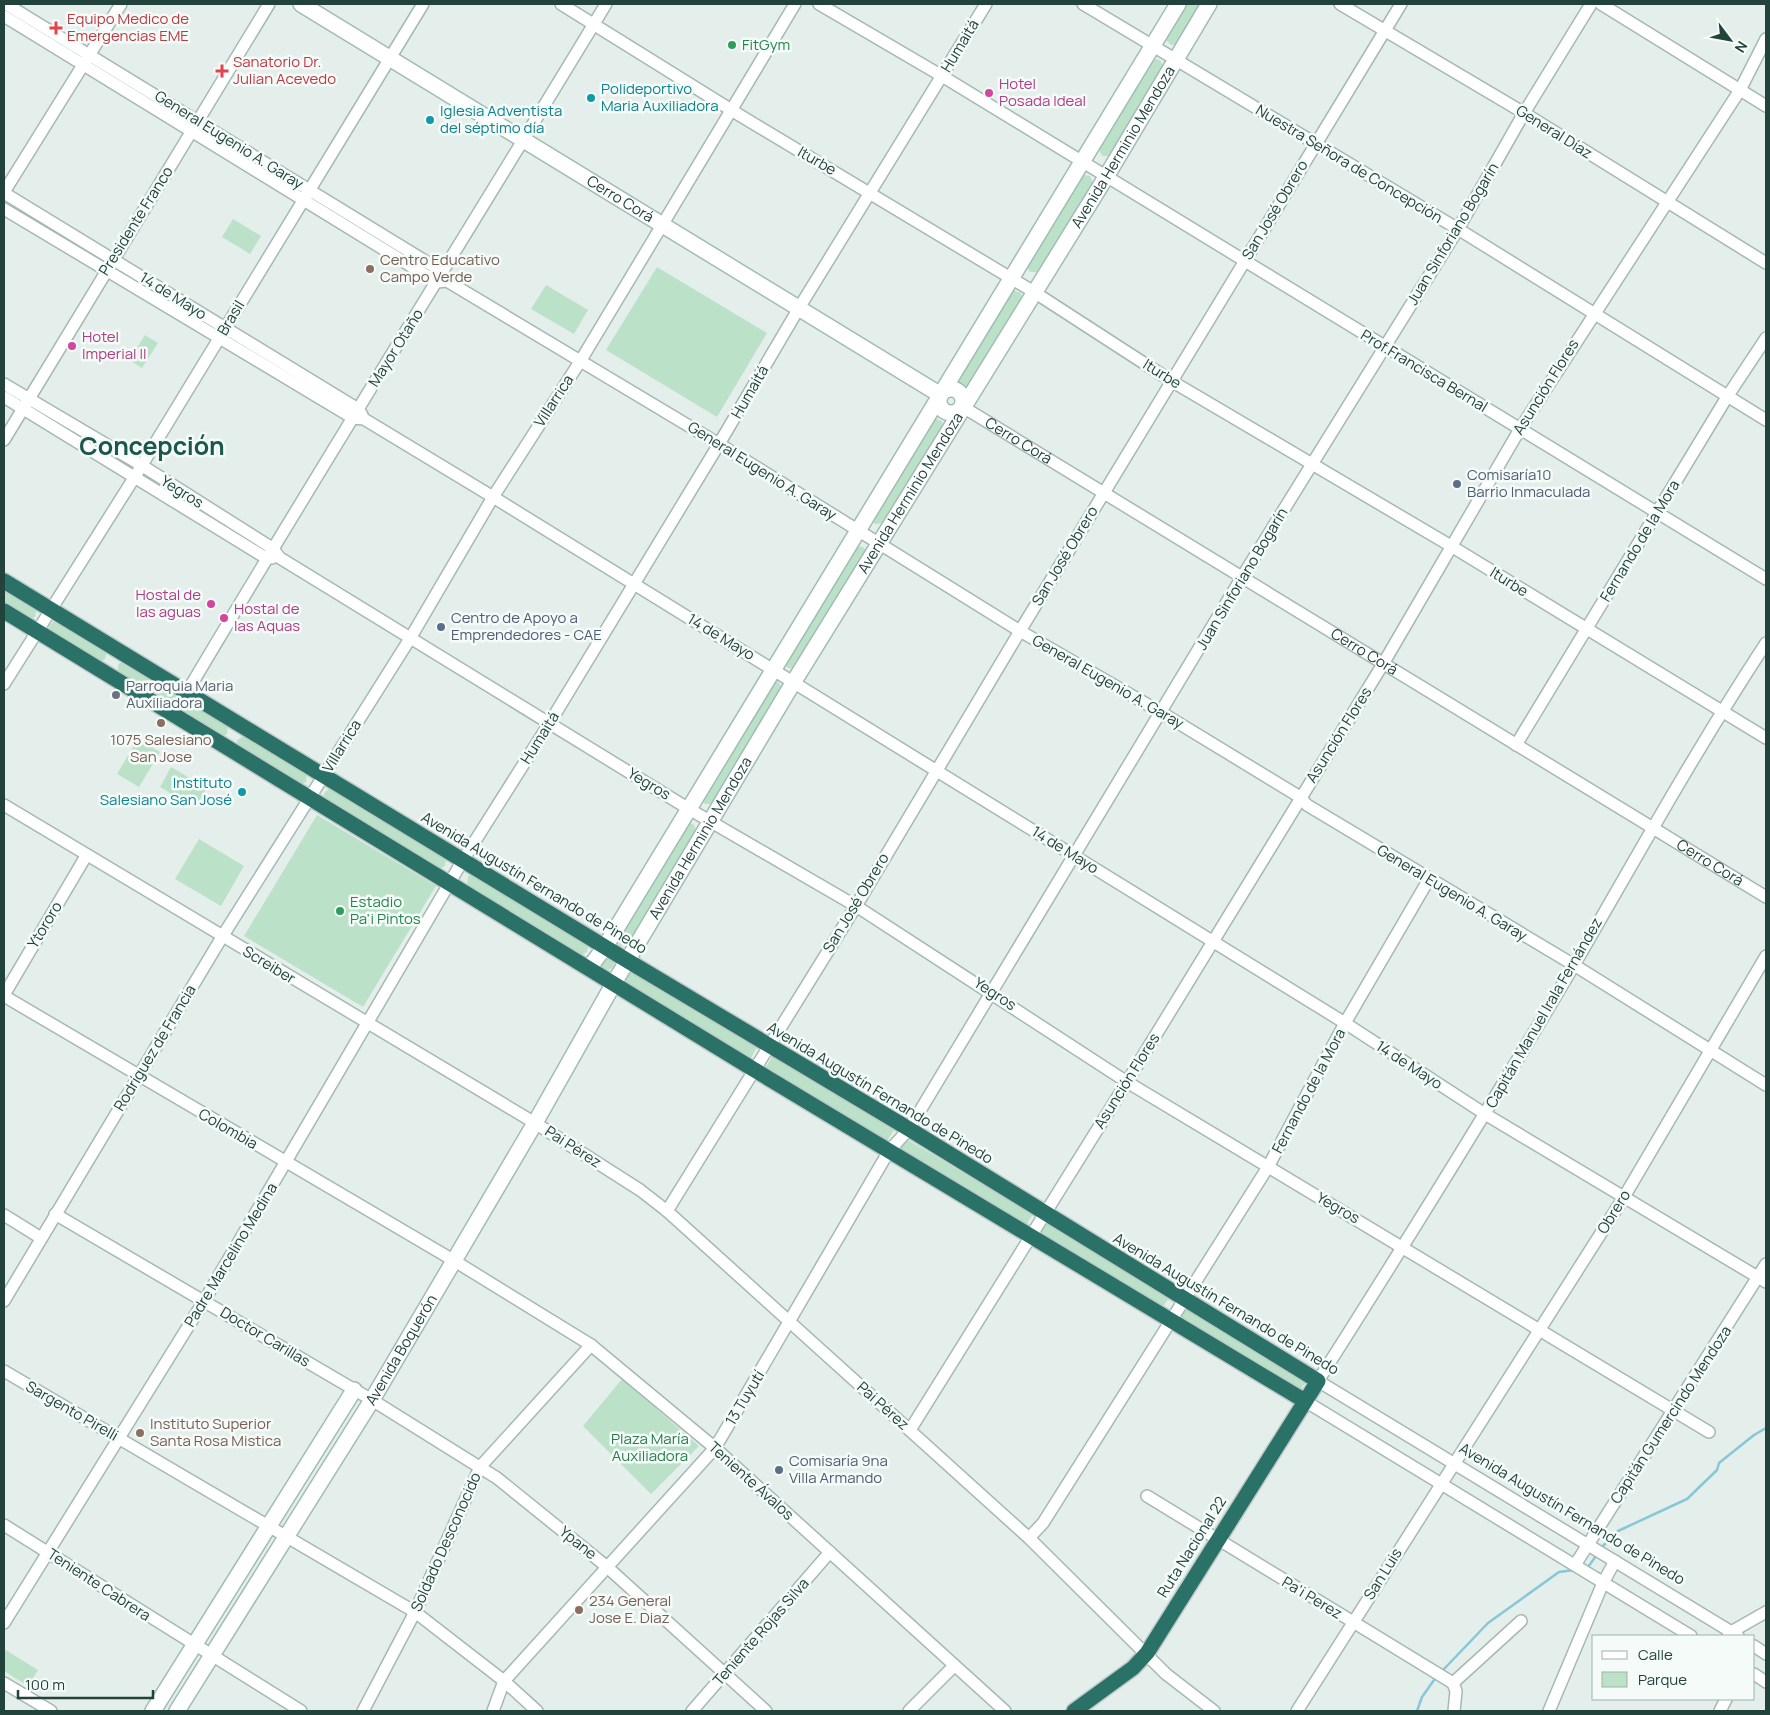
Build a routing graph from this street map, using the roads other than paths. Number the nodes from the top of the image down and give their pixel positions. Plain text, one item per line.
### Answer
1 (6, 4) edge
2 (121, 4) edge
3 (269, 4) edge
4 (301, 4) edge
5 (423, 4) edge
6 (561, 4) edge
7 (606, 4) edge
8 (795, 4) edge
9 (819, 4) edge
10 (986, 4) edge
11 (1083, 4) edge
12 (1178, 4) edge
13 (1209, 4) edge
14 (1340, 4) edge
15 (1401, 4) edge
16 (1591, 4) edge
17 (1601, 4) edge
18 (4, 16) edge
19 (594, 24) junction
20 (1385, 30) junction
21 (1766, 39) edge
22 (1153, 45) junction
23 (390, 58) junction
24 (1176, 58) junction
25 (85, 59) junction
26 (942, 76) junction
27 (1740, 90) junction
28 (1766, 106) edge
29 (730, 109) junction
30 (1524, 113) junction
31 (198, 121) junction
32 (192, 132) junction
33 (525, 140) junction
34 (1315, 145) junction
35 (1083, 162) junction
36 (1106, 177) junction
37 (308, 189) junction
38 (4, 193) edge
39 (872, 193) junction
40 (302, 200) junction
41 (1666, 202) junction
42 (4, 208) edge
43 (662, 224) junction
44 (1458, 229) junction
45 (112, 258) junction
46 (1244, 261) junction
47 (1766, 263) edge
48 (105, 270) junction
49 (442, 278) junction
50 (1010, 278) junction
51 (1034, 292) junction
52 (799, 308) junction
53 (1592, 315) junction
54 (222, 333) junction
55 (1766, 338) edge
56 (1384, 347) junction
57 (581, 360) junction
58 (1173, 382) junction
59 (4, 384) edge
60 (940, 394) junction
61 (4, 397) edge
62 (1727, 397) junction
63 (26, 404) junction
64 (963, 408) junction
65 (358, 415) junction
66 (1766, 420) edge
67 (1520, 429) junction
68 (4, 440) edge
69 (719, 444) junction
70 (1313, 464) junction
71 (141, 466) junction
72 (134, 478) junction
73 (1103, 493) junction
74 (493, 497) junction
75 (1657, 514) junction
76 (856, 530) junction
77 (880, 544) junction
78 (1451, 546) junction
79 (269, 553) junction
80 (1242, 577) junction
81 (1766, 579) edge
82 (4, 581) edge
83 (633, 583) junction
84 (4, 610) edge
85 (51, 610) junction
86 (1586, 629) junction
87 (38, 631) junction
88 (1020, 631) junction
89 (411, 637) junction
90 (1766, 643) edge
91 (1383, 664) junction
92 (773, 669) junction
93 (793, 683) junction
94 (4, 684) edge
95 (187, 692) junction
96 (1721, 711) junction
97 (1162, 713) junction
98 (550, 724) junction
99 (1766, 738) edge
100 (1516, 744) junction
101 (937, 770) junction
102 (324, 776) junction
103 (311, 797) junction
104 (1300, 797) junction
105 (4, 805) edge
106 (688, 808) junction
107 (712, 820) junction
108 (1652, 828) junction
109 (86, 856) junction
110 (1075, 857) junction
111 (464, 860) junction
112 (1429, 879) junction
113 (450, 882) junction
114 (1766, 897) edge
115 (856, 906) junction
116 (222, 937) junction
117 (1213, 941) junction
118 (605, 946) junction
119 (1766, 956) edge
120 (628, 961) junction
121 (1574, 965) junction
122 (589, 968) junction
123 (614, 983) junction
124 (992, 992) junction
125 (4, 995) edge
126 (368, 1023) junction
127 (1345, 1023) junction
128 (768, 1046) junction
129 (1709, 1050) junction
130 (753, 1069) junction
131 (137, 1076) junction
132 (1127, 1082) junction
133 (1766, 1085) edge
134 (1485, 1114) junction
135 (535, 1123) junction
136 (909, 1129) junction
137 (889, 1151) junction
138 (287, 1162) junction
139 (1268, 1167) junction
140 (1624, 1197) junction
141 (667, 1211) junction
142 (55, 1214) junction
143 (1044, 1214) junction
144 (4, 1215) edge
145 (1030, 1237) junction
146 (41, 1238) junction
147 (1404, 1246) junction
148 (453, 1260) junction
149 (1766, 1264) edge
150 (1762, 1280) edge
151 (1183, 1299) junction
152 (4, 1301) edge
153 (204, 1301) junction
154 (790, 1322) junction
155 (1169, 1322) junction
156 (1540, 1330) junction
157 (591, 1345) junction
158 (4, 1371) edge
159 (1318, 1380) junction
160 (354, 1390) junction
161 (372, 1400) junction
162 (1305, 1401) junction
163 (1674, 1410) junction
164 (910, 1430) junction
165 (1709, 1432) dead end
166 (118, 1437) junction
167 (715, 1448) junction
168 (1454, 1462) junction
169 (480, 1467) junction
170 (1441, 1483) junction
171 (1147, 1496) dead end
172 (4, 1525) edge
173 (269, 1528) junction
174 (287, 1538) junction
175 (1029, 1538) junction
176 (1217, 1540) junction
177 (1588, 1543) junction
178 (47, 1552) junction
179 (830, 1552) junction
180 (1615, 1561) junction
181 (1575, 1565) junction
182 (606, 1566) junction
183 (1603, 1583) junction
184 (415, 1612) junction
185 (1766, 1612) edge
186 (1522, 1621) dead end
187 (1353, 1622) junction
188 (4, 1623) edge
189 (1689, 1635) edge
190 (1732, 1635) edge
191 (193, 1646) junction
192 (1755, 1647) edge
193 (1147, 1653) junction
194 (1766, 1654) edge
195 (211, 1656) junction
196 (954, 1666) junction
197 (726, 1673) junction
198 (1755, 1675) edge
199 (504, 1681) junction
200 (1766, 1682) edge
201 (4, 1683) edge
202 (1453, 1683) junction
203 (51, 1711) edge
204 (153, 1711) edge
205 (177, 1711) edge
206 (301, 1711) edge
207 (363, 1711) edge
208 (493, 1711) edge
209 (537, 1711) edge
210 (692, 1711) edge
211 (766, 1711) edge
212 (909, 1711) edge
213 (1004, 1711) edge
214 (1074, 1711) edge
215 (1214, 1711) edge
216 (1297, 1711) edge
217 (1454, 1711) edge
218 (1550, 1711) edge

1 - 25 street, General Eugenio A. Garay
2 - 25 street
3 - 31 street, Presidente Franco
4 - 23 street, Cerro Corá
5 - 23 street, Brasil
6 - 19 street, Iturbe
7 - 19 street, Mayor Otaño
8 - 29 street, Villarrica
9 - 26 street, Prof.Francisca Bernal
10 - 26 street, Humaitá
11 - 22 street, Nuestra Señora de Concepción
12 - 22 street, Avenida Herminio Mendoza
13 - 24 street, Avenida Herminio Mendoza
14 - 20 street, General Díaz
15 - 20 street, San José Obrero
16 - 30 street, Juan Sinforiano Bogarín
17 - 27 street
18 - 25 street, General Eugenio A. Garay
19 - 29 street, Iturbe
19 - 33 street, Mayor Otaño
20 - 30 street, General Díaz
20 - 34 street, San José Obrero
21 - 27 street, Asunción Flores
22 - 24 street, Nuestra Señora de Concepción
22 - 35 street, Avenida Herminio Mendoza
23 - 33 street, Cerro Corá
23 - 37 street, Brasil
24 - 34 street, Nuestra Señora de Concepción
24 - 36 street, Avenida Herminio Mendoza
25 - 31 street, General Eugenio A. Garay
25 - 32 street, General Eugenio A. Garay
25 - 38 street
26 - 35 street, Prof.Francisca Bernal
26 - 39 street, Humaitá
27 - 28 street
27 - 41 street, Asunción Flores
29 - 39 street, Iturbe
29 - 43 street, Villarrica
30 - 41 street, General Díaz
30 - 44 street, Juan Sinforiano Bogarín
31 - 32 street, Presidente Franco
31 - 37 street, General Eugenio A. Garay
32 - 40 street, General Eugenio A. Garay
32 - 45 street, Presidente Franco
33 - 43 street, Cerro Corá
33 - 49 street, Mayor Otaño
34 - 44 street, Nuestra Señora de Concepción
34 - 46 street, San José Obrero
35 - 36 street, Prof.Francisca Bernal
35 - 50 street, Avenida Herminio Mendoza
36 - 46 street, Prof.Francisca Bernal
36 - 51 street, Avenida Herminio Mendoza
37 - 40 street, Brasil
37 - 49 street, General Eugenio A. Garay
38 - 45 street, 14 de Mayo
39 - 50 street, Iturbe
39 - 52 street, Humaitá
40 - 49 street, General Eugenio A. Garay
40 - 54 street, Brasil
41 - 47 street, General Díaz
41 - 53 street, Asunción Flores
42 - 48 street, 14 de Mayo
43 - 52 street, Cerro Corá
43 - 57 street, Villarrica
44 - 53 street, Nuestra Señora de Concepción
44 - 56 street, Juan Sinforiano Bogarín
45 - 48 street, Presidente Franco
45 - 54 street, 14 de Mayo
46 - 56 street, Prof.Francisca Bernal
46 - 58 street, San José Obrero
48 - 54 street, 14 de Mayo
48 - 63 street, Presidente Franco
49 - 57 street, General Eugenio A. Garay
49 - 65 street, Mayor Otaño
50 - 51 street, Iturbe
50 - 60 street, Avenida Herminio Mendoza
51 - 58 street, Iturbe
51 - 64 street, Avenida Herminio Mendoza
52 - 60 street, Cerro Corá
52 - 69 street, Humaitá
53 - 62 street, Nuestra Señora de Concepción
53 - 67 street, Asunción Flores
54 - 65 street, 14 de Mayo
54 - 71 street, Brasil
55 - 62 street, Fernando de la Mora
56 - 67 street, Prof.Francisca Bernal
56 - 70 street, Juan Sinforiano Bogarín
57 - 69 street, General Eugenio A. Garay
57 - 74 street, Villarrica
58 - 70 street, Iturbe
58 - 73 street, San José Obrero
59 - 63 street, Yegros
60 - 64 street, Cerro Corá
60 - 76 street, Avenida Herminio Mendoza
61 - 63 street, Yegros
62 - 66 street, Nuestra Señora de Concepción
62 - 75 street, Fernando de la Mora
63 - 68 street, Presidente Franco
63 - 71 street, Yegros
63 - 72 street, Yegros
64 - 73 street, Cerro Corá
64 - 77 street, Avenida Herminio Mendoza
65 - 74 street, 14 de Mayo
65 - 79 street, Mayor Otaño
67 - 75 street, Prof.Francisca Bernal
67 - 78 street, Asunción Flores
69 - 76 street, General Eugenio A. Garay
69 - 83 street, Humaitá
70 - 78 street, Iturbe
70 - 80 street, Juan Sinforiano Bogarín
71 - 72 street, Brasil
71 - 79 street, Yegros
72 - 79 street, Yegros
72 - 85 street, Brasil
73 - 80 street, Cerro Corá
73 - 88 street, San José Obrero
74 - 83 street, 14 de Mayo
74 - 89 street, Villarrica
75 - 81 street, Prof.Francisca Bernal
75 - 86 street, Fernando de la Mora
76 - 77 street, General Eugenio A. Garay
76 - 92 street, Avenida Herminio Mendoza
77 - 88 street, General Eugenio A. Garay
77 - 93 street, Avenida Herminio Mendoza
78 - 86 street, Iturbe
78 - 91 street, Asunción Flores
79 - 89 street, Yegros
79 - 95 street, Mayor Otaño
80 - 91 street, Cerro Corá
80 - 97 street, Juan Sinforiano Bogarín
82 - 85 highway, Avenida Augustín Fernando de Pinedo
83 - 92 street, 14 de Mayo
83 - 98 street, Humaitá
84 - 87 highway
85 - 87 street, Brasil
85 - 95 highway, Avenida Augustín Fernando de Pinedo
86 - 96 street, Iturbe
86 - 100 street, Fernando de la Mora
87 - 94 street, Brasil
87 - 103 highway
88 - 97 street, General Eugenio A. Garay
88 - 101 street, San José Obrero
89 - 98 street, Yegros
89 - 102 street, Villarrica
90 - 96 street, Capitán Manuel Irala Fernández
91 - 100 street, Cerro Corá
91 - 104 street, Asunción Flores
92 - 93 street, 14 de Mayo
92 - 106 street, Avenida Herminio Mendoza
93 - 101 street, 14 de Mayo
93 - 107 street, Avenida Herminio Mendoza
95 - 102 highway, Avenida Augustín Fernando de Pinedo
96 - 99 street, Iturbe
96 - 108 street, Capitán Manuel Irala Fernández
97 - 104 street, General Eugenio A. Garay
97 - 110 street, Juan Sinforiano Bogarín
98 - 106 street, Yegros
98 - 111 street, Humaitá
100 - 108 street, Cerro Corá
101 - 110 street, 14 de Mayo
101 - 115 street, San José Obrero
102 - 103 street, Villarrica
102 - 111 highway, Avenida Augustín Fernando de Pinedo
103 - 113 highway
103 - 116 street, Rodríguez de Francia
104 - 112 street, General Eugenio A. Garay
104 - 117 street, Asunción Flores
105 - 109 street, Screiber
106 - 107 street, Yegros
106 - 118 street, Avenida Herminio Mendoza
107 - 115 street, Yegros
107 - 120 street, Avenida Herminio Mendoza
108 - 114 street, Cerro Corá
108 - 121 street, Capitán Manuel Irala Fernández
109 - 116 street, Screiber
109 - 125 street, Ytororo
110 - 117 street, 14 de Mayo
110 - 124 street, Juan Sinforiano Bogarín
111 - 113 street, Humaitá
111 - 118 highway, Avenida Augustín Fernando de Pinedo
112 - 121 street, General Eugenio A. Garay
112 - 127 street, Fernando de la Mora
113 - 122 highway
113 - 126 street, Padre Marcelino Medina
115 - 124 street, Yegros
115 - 128 street, San José Obrero
116 - 126 street, Screiber
116 - 131 street, Rodríguez de Francia
117 - 127 street, 14 de Mayo
117 - 132 street, Asunción Flores
118 - 120 highway, Avenida Augustín Fernando de Pinedo
118 - 122 street, Avenida Herminio Mendoza
119 - 129 street, Obrero
120 - 123 street, Avenida Herminio Mendoza
120 - 128 highway, Avenida Augustín Fernando de Pinedo
121 - 129 street, General Eugenio A. Garay
121 - 134 street, Capitán Manuel Irala Fernández
122 - 123 highway
123 - 130 highway
123 - 135 street, Avenida Boquerón
124 - 132 street, Yegros
124 - 136 street, Juan Sinforiano Bogarín
125 - 131 street, Colombia
126 - 135 street, Screiber
126 - 138 street, Padre Marcelino Medina
127 - 134 street, 14 de Mayo
127 - 139 street, Fernando de la Mora
128 - 130 street, San José Obrero
128 - 136 highway, Avenida Augustín Fernando de Pinedo
129 - 133 street, General Eugenio A. Garay
129 - 140 street, Obrero
130 - 137 highway
130 - 141 street, San José Obrero
131 - 138 street, Colombia
131 - 142 street, Rodríguez de Francia
132 - 139 street, Yegros
132 - 143 street, Asunción Flores
134 - 140 street, 14 de Mayo
134 - 147 street, Capitán Manuel Irala Fernández
135 - 141 street, Pai Pérez
135 - 148 street, Avenida Boquerón
136 - 137 street, Juan Sinforiano Bogarín
136 - 143 highway, Avenida Augustín Fernando de Pinedo
137 - 145 highway
137 - 154 street, 13 Tuyutí
138 - 148 street, Colombia
138 - 153 street, Padre Marcelino Medina
139 - 147 street, Yegros
139 - 151 street, Fernando de la Mora
140 - 150 street, 14 de Mayo
140 - 156 street, Obrero
141 - 154 street, Pai Pérez
142 - 146 street, Rodríguez de Francia
142 - 153 street, Doctor Carillas
143 - 145 street, Asunción Flores
143 - 151 highway, Avenida Augustín Fernando de Pinedo
144 - 146 street
145 - 155 highway
145 - 164 street, Asunción Flores
146 - 152 street, Rodríguez de Francia
147 - 156 street, Yegros
147 - 159 street, Capitán Manuel Irala Fernández
148 - 157 street, Teniente Ávalos
148 - 161 street, Avenida Boquerón
149 - 150 street, Capitán Gumercindo Mendoza
150 - 163 street, Capitán Gumercindo Mendoza
151 - 155 street, Fernando de la Mora
151 - 159 highway, Avenida Augustín Fernando de Pinedo
153 - 160 street, Doctor Carillas
153 - 166 street, Padre Marcelino Medina
154 - 164 street, Pai Pérez
154 - 167 street, 13 Tuyutí
155 - 162 highway
155 - 175 street, Fernando de la Mora
156 - 163 street, Yegros
156 - 168 street, Obrero
157 - 167 street, Teniente Ávalos
157 - 169 street, Soldado Desconocido
158 - 166 street, Sargento Pirelli
159 - 162 highway, Ruta Nacional 22
159 - 168 street, Avenida Augustín Fernando de Pinedo
160 - 161 street, Doctor Carillas
160 - 173 street, Avenida Boquerón
161 - 169 street, Ypane
161 - 174 street, Avenida Boquerón
162 - 170 street
162 - 176 highway, Ruta Nacional 22
163 - 165 street, Yegros
163 - 177 street, Capitán Gumercindo Mendoza
164 - 175 street, Pai Pérez
166 - 173 street, Sargento Pirelli
166 - 178 street, Padre Marcelino Medina
167 - 179 street, Teniente Ávalos
167 - 182 street, 13 Tuyutí
168 - 170 street, San Luis
168 - 177 street, Avenida Augustín Fernando de Pinedo
169 - 182 street, Ypane
169 - 184 street, Soldado Desconocido
170 - 181 street
170 - 187 street, San Luis
171 - 176 street, Pa'i Perez
172 - 178 street, Teniente Cabrera
173 - 174 street, Sargento Pirelli
173 - 191 street, Avenida Boquerón
174 - 184 street
174 - 195 street, Avenida Boquerón
175 - 193 street, Pai Pérez
176 - 187 street, Pa'i Perez
176 - 193 highway, Ruta Nacional 22
177 - 180 street, Avenida Augustín Fernando de Pinedo
177 - 181 street, Capitán Gumercindo Mendoza
178 - 188 street, Padre Marcelino Medina
178 - 191 street, Teniente Cabrera
179 - 196 street, Teniente Ávalos
179 - 197 street, Teniente Rojas Silva
180 - 183 street
180 - 190 street, Avenida Augustín Fernando de Pinedo
181 - 183 street
182 - 197 street, Ypane
182 - 199 street, 13 Tuyutí
183 - 189 street
183 - 218 street
184 - 199 street
184 - 207 street, Soldado Desconocido
185 - 190 street
186 - 202 street
187 - 202 street, Pa'i Perez
187 - 216 street, San Luis
191 - 195 street, Teniente Cabrera
191 - 204 street, Avenida Boquerón
192 - 194 street
193 - 214 highway, Ruta Nacional 22
193 - 215 street, Pai Pérez
195 - 205 street, Avenida Boquerón
195 - 206 street, Teniente Cabrera
196 - 212 street
196 - 213 street, Teniente Ávalos
197 - 210 street, Teniente Rojas Silva
197 - 211 street, Ypane
198 - 200 street
199 - 208 street, 13 Tuyutí
199 - 209 street
201 - 203 street
202 - 217 street

